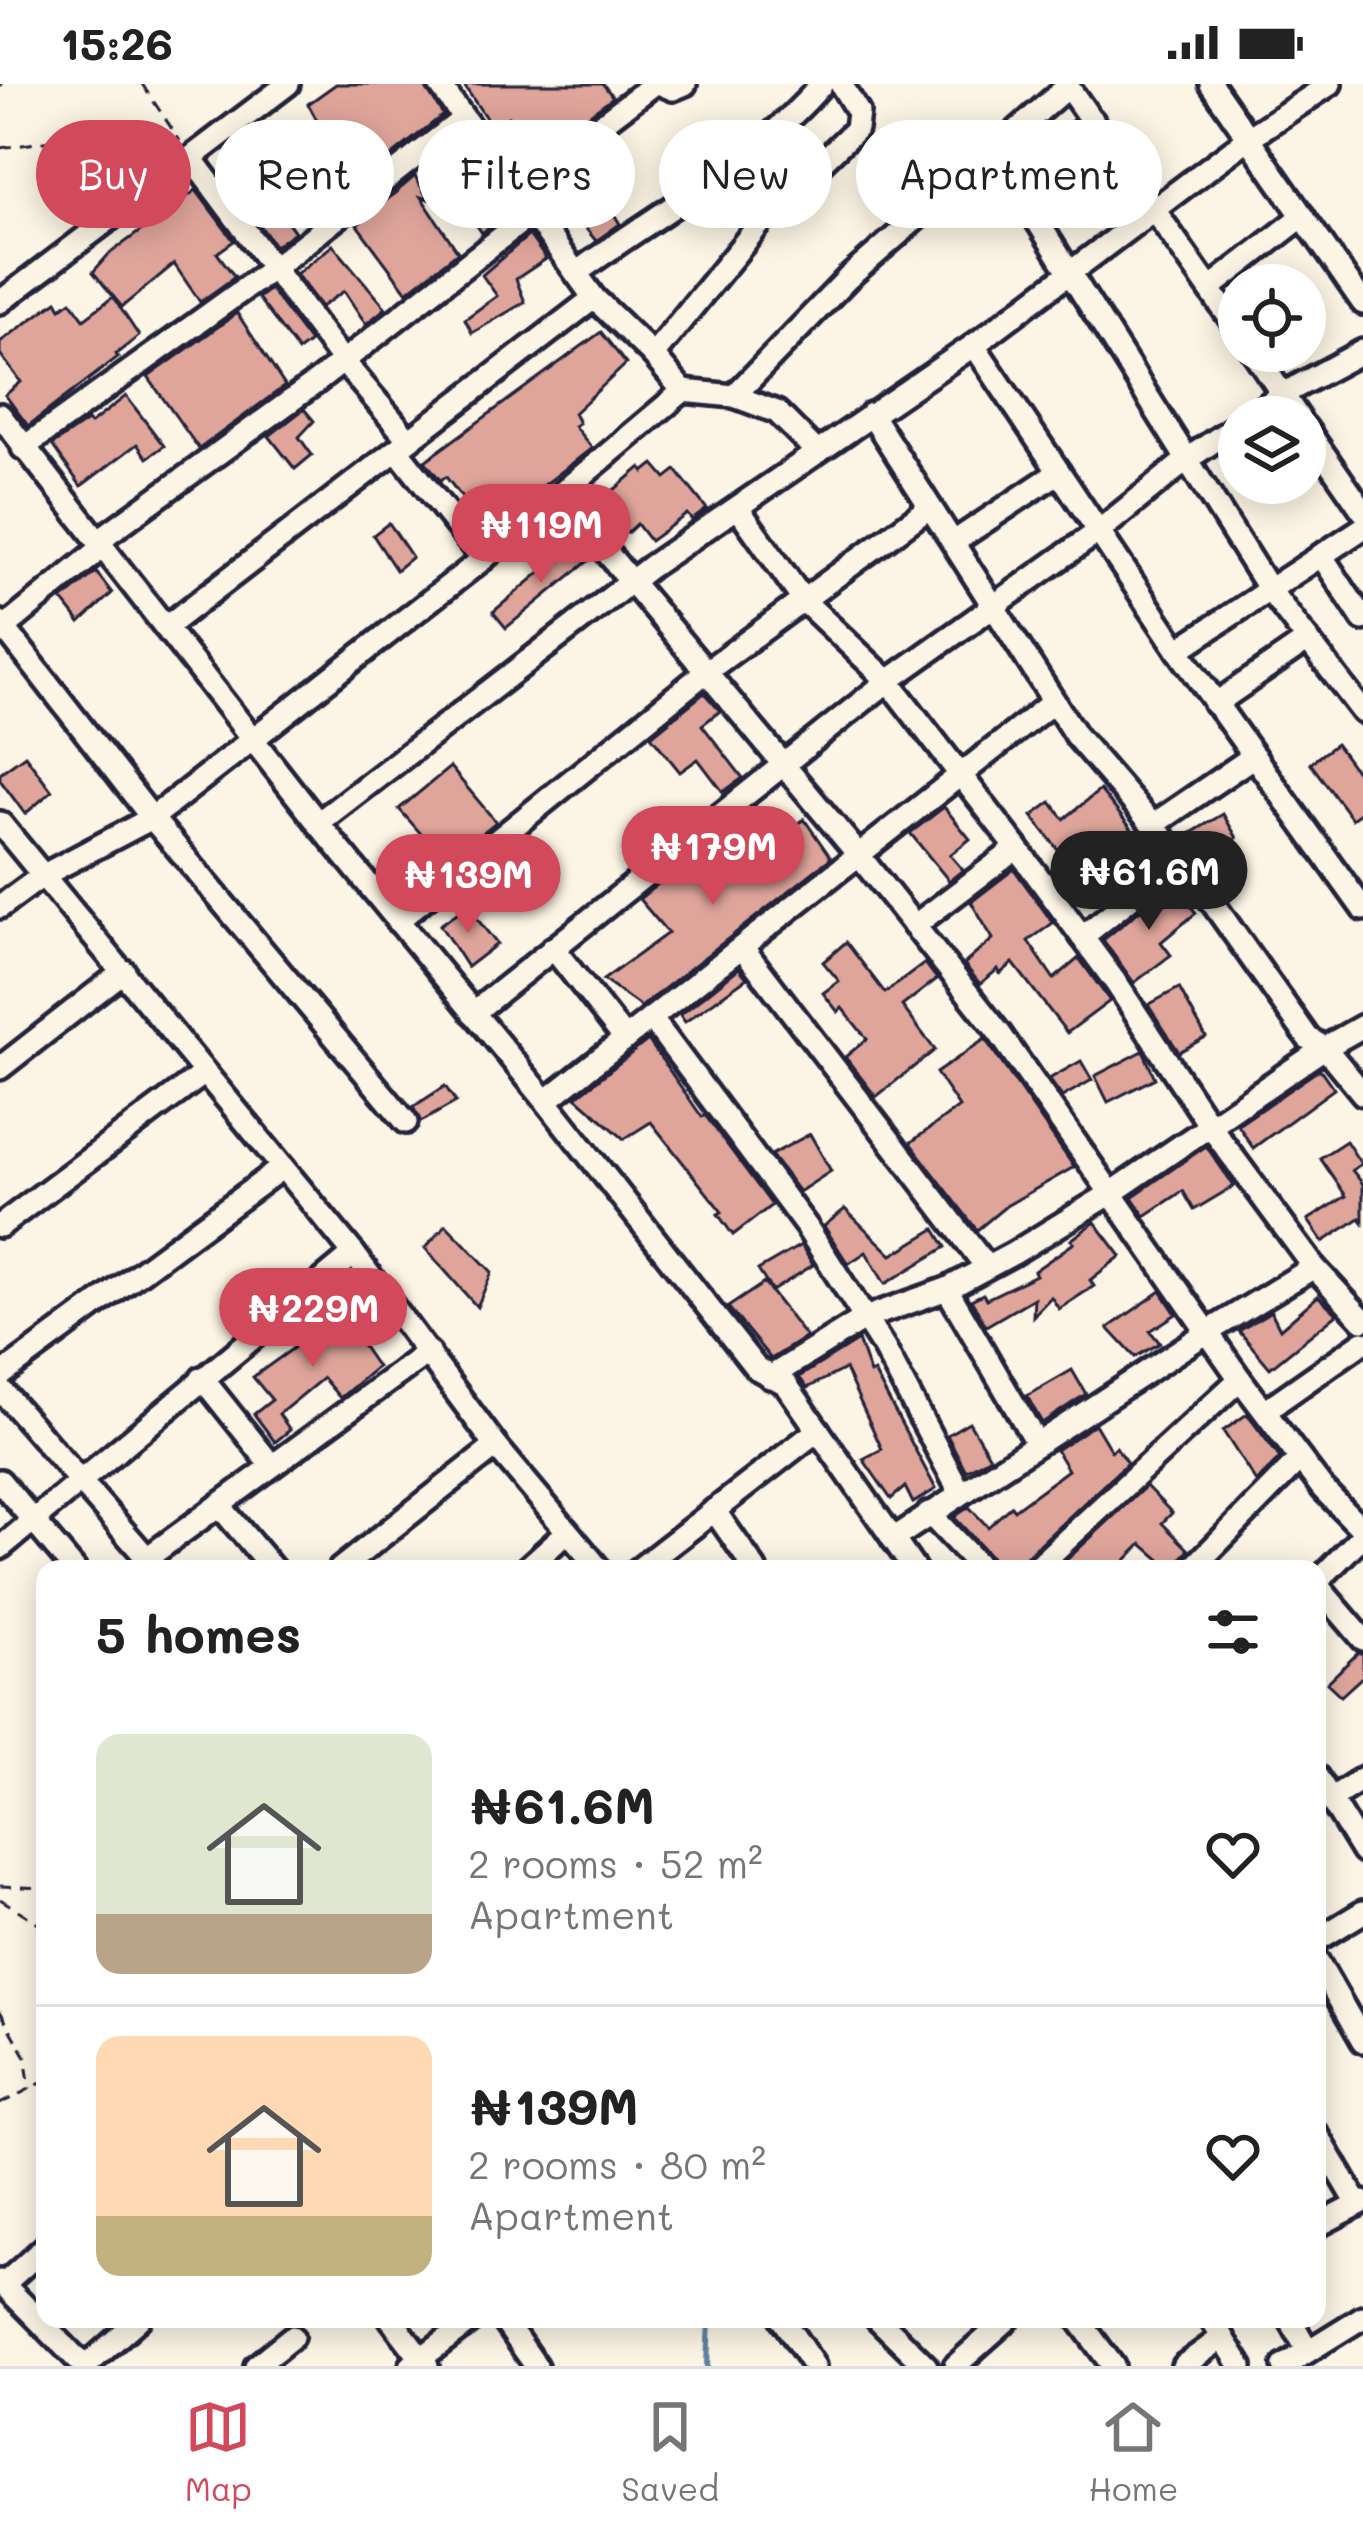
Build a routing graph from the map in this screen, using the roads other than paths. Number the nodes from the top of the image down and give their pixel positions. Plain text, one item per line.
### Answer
1 (288, 84) edge
2 (439, 84) edge
3 (657, 84) edge
4 (686, 84) edge
5 (822, 84) edge
6 (841, 84) edge
7 (1211, 84) edge
8 (1330, 84) edge
9 (1067, 85) edge
10 (463, 118) joint
11 (609, 120) edge
12 (1028, 120) edge
13 (1092, 120) edge
14 (1250, 137) junction
15 (191, 157) edge
16 (191, 159) edge
17 (1162, 206) edge
18 (1303, 216) junction
19 (1162, 217) edge
20 (98, 228) edge
21 (513, 228) edge
22 (542, 228) edge
23 (905, 228) edge
24 (1041, 228) edge
25 (1133, 228) edge
26 (272, 268) junction
27 (576, 273) junction
28 (1070, 275) junction
29 (1210, 287) junction
30 (594, 298) junction
31 (1218, 299) edge
32 (0, 302) edge
33 (1363, 303) edge
34 (974, 345) junction
35 (1363, 351) edge
36 (653, 356) junction
37 (342, 360) junction
38 (1267, 372) edge
39 (683, 391) junction
40 (1282, 394) junction
41 (734, 396) junction
42 (1279, 396) edge
43 (871, 414) junction
44 (0, 416) edge
45 (1218, 438) edge
46 (403, 445) junction
47 (23, 448) junction
48 (816, 451) junction
49 (1326, 457) edge
50 (1189, 458) junction
51 (1059, 472) junction
52 (560, 496) junction
53 (930, 507) junction
54 (738, 508) junction
55 (1363, 511) edge
56 (1363, 528) edge
57 (1099, 531) junction
58 (954, 542) junction
59 (102, 543) junction
60 (1321, 555) junction
61 (483, 559) junction
62 (633, 580) junction
63 (1268, 588) junction
64 (802, 600) junction
65 (994, 603) junction
66 (1363, 619) edge
67 (2, 625) edge
68 (166, 627) junction
69 (1307, 640) junction
70 (1178, 650) junction
71 (707, 670) junction
72 (888, 680) junction
73 (1356, 688) edge
74 (1052, 702) junction
75 (1215, 704) junction
76 (1363, 712) edge
77 (253, 740) junction
78 (1254, 756) junction
79 (781, 763) junction
80 (959, 773) junction
81 (152, 818) junction
82 (318, 823) junction
83 (0, 824) edge
84 (1153, 825) junction
85 (1017, 848) junction
86 (857, 853) junction
87 (1181, 858) junction
88 (42, 876) junction
89 (0, 907) edge
90 (1363, 909) edge
91 (397, 921) junction
92 (914, 926) junction
93 (1082, 937) junction
94 (742, 947) junction
95 (553, 948) junction
96 (124, 971) junction
97 (473, 1012) junction
98 (651, 1018) junction
99 (1363, 1026) edge
100 (625, 1039) junction
101 (1324, 1048) junction
102 (0, 1069) edge
103 (203, 1074) junction
104 (1363, 1094) edge
105 (546, 1101) junction
106 (406, 1122) dead end
107 (1210, 1126) junction
108 (280, 1169) junction
109 (1110, 1194) junction
110 (0, 1226) edge
111 (354, 1254) junction
112 (985, 1265) junction
113 (1314, 1267) junction
114 (946, 1288) junction
115 (865, 1318) junction
116 (1363, 1320) edge
117 (1206, 1333) junction
118 (1363, 1342) edge
119 (428, 1352) junction
120 (0, 1376) edge
121 (770, 1377) junction
122 (202, 1378) junction
123 (1240, 1379) junction
124 (0, 1389) edge
125 (1266, 1410) junction
126 (818, 1430) junction
127 (1037, 1444) junction
128 (496, 1446) junction
129 (1300, 1459) junction
130 (272, 1466) junction
131 (80, 1479) junction
132 (0, 1481) edge
133 (961, 1494) junction
134 (219, 1505) junction
135 (714, 1510) junction
136 (929, 1513) junction
137 (34, 1518) junction
138 (1363, 1532) edge
139 (566, 1533) junction
140 (893, 1539) junction
141 (0, 1548) edge
142 (67, 1560) edge
143 (147, 1560) edge
144 (159, 1560) edge
145 (265, 1560) edge
146 (351, 1560) edge
147 (536, 1560) edge
148 (590, 1560) edge
149 (650, 1560) edge
150 (749, 1560) edge
151 (908, 1560) edge
152 (973, 1560) edge
153 (1045, 1560) edge
154 (1201, 1560) edge
155 (1326, 1573) edge
156 (1326, 1594) edge
157 (1363, 1639) edge
158 (1363, 1778) edge
159 (1326, 1790) edge
160 (1332, 1798) junction
161 (1363, 1852) edge
162 (1363, 1912) edge
163 (1326, 1935) edge
164 (1326, 1977) edge
165 (1363, 2041) edge
166 (1326, 2148) edge
167 (1360, 2203) edge
168 (1326, 2221) edge
169 (36, 2255) edge
170 (2, 2283) edge
171 (36, 2317) edge
172 (1363, 2317) edge
173 (47, 2328) edge
174 (129, 2328) edge
175 (397, 2328) edge
176 (461, 2328) edge
177 (509, 2328) edge
178 (788, 2328) edge
179 (887, 2328) edge
180 (1003, 2328) edge
181 (1083, 2328) edge
182 (1217, 2328) edge
183 (1296, 2328) edge
184 (292, 2337) dead end
185 (1309, 2351) junction
186 (985, 2357) edge
187 (1102, 2362) edge
188 (420, 2363) edge
189 (85, 2366) edge
190 (256, 2366) edge
191 (536, 2366) edge
192 (814, 2366) edge
193 (926, 2366) edge
194 (955, 2366) edge
195 (1183, 2366) edge
196 (1241, 2366) edge
197 (1284, 2366) edge

1 - 15 street
2 - 10 street
3 - 4 street
3 - 11 street
5 - 27 street
6 - 36 street
7 - 14 street
8 - 14 street
9 - 12 street
9 - 13 street
10 - 26 street
14 - 17 street
14 - 18 street
16 - 26 street
18 - 29 street
18 - 33 street
19 - 29 street
20 - 32 street
21 - 37 street
22 - 27 street
23 - 41 street
24 - 28 street
25 - 28 street
26 - 37 street
26 - 47 street
27 - 30 street
28 - 34 street
28 - 50 street
29 - 31 street
30 - 36 street
30 - 46 street
34 - 43 street
34 - 51 street
35 - 40 street
36 - 39 street
37 - 46 street
37 - 59 street
38 - 40 street
39 - 41 street
39 - 52 street
40 - 42 street
41 - 48 street
43 - 48 street
43 - 53 street
44 - 47 street
45 - 50 street
46 - 61 street
46 - 68 street
47 - 59 street
48 - 54 street
49 - 55 street
50 - 57 street
50 - 63 street
51 - 57 street
51 - 58 street
52 - 61 street
52 - 62 street
53 - 58 street
53 - 64 street
54 - 62 street
54 - 64 street
56 - 60 street
57 - 65 street
57 - 70 street
58 - 65 street
59 - 67 street
59 - 68 street
60 - 63 street
60 - 66 street
61 - 77 street
62 - 71 street
62 - 82 street
63 - 69 street
63 - 70 street
64 - 71 street
64 - 72 street
65 - 72 street
65 - 74 street
67 - 81 street
68 - 77 street
69 - 73 street
69 - 75 street
70 - 75 street
71 - 79 street
71 - 91 street
72 - 79 street
72 - 80 street
73 - 76 street
74 - 80 street
74 - 84 street
75 - 78 street
77 - 81 street
77 - 82 street
78 - 84 street
78 - 90 street
79 - 86 street
79 - 95 street
80 - 85 street
80 - 86 street
81 - 88 street
81 - 106 street
82 - 91 street
83 - 88 street
84 - 87 street
85 - 92 street
85 - 93 street
86 - 92 street
86 - 94 street
87 - 93 street
87 - 101 street
88 - 89 street
88 - 96 street
91 - 97 street
92 - 109 street
93 - 107 street
94 - 98 street
94 - 112 street
95 - 97 street
95 - 100 street
96 - 102 street
96 - 103 street
97 - 105 street
98 - 100 street
98 - 115 street
99 - 101 street
100 - 105 street
101 - 104 street
101 - 107 street
103 - 108 street
103 - 110 street
105 - 121 street
107 - 109 street
107 - 113 street
108 - 111 street
108 - 120 street
109 - 112 street
109 - 117 street
111 - 119 street
111 - 122 street
112 - 114 street
113 - 116 street
113 - 117 street
114 - 115 street
114 - 127 street
115 - 121 street
115 - 133 street
117 - 123 street
117 - 127 street
118 - 125 street
119 - 128 street
119 - 130 street
121 - 126 street
122 - 130 street
122 - 131 street
123 - 125 street
123 - 153 street
124 - 131 street
125 - 129 street
126 - 135 street
126 - 140 street
127 - 133 street
128 - 139 street
128 - 146 street
129 - 138 street
129 - 154 street
130 - 134 street
131 - 137 street
131 - 143 street
132 - 137 street
133 - 136 street
134 - 144 street
134 - 145 street
135 - 149 street
135 - 150 street
136 - 140 street
136 - 152 street
137 - 141 street
137 - 142 street
138 - 155 street
139 - 147 street
139 - 148 street
140 - 151 street
156 - 157 street
158 - 160 street
159 - 160 street
160 - 161 street
162 - 163 street
164 - 165 street
166 - 167 street
167 - 168 street
169 - 170 street
170 - 171 street
172 - 185 street
173 - 189 street
174 - 189 street
175 - 188 street
176 - 188 street
177 - 191 street
178 - 192 street
179 - 193 street
180 - 186 street
181 - 187 street
182 - 195 street
182 - 196 street
183 - 185 street
184 - 190 street
185 - 197 street
186 - 194 street

